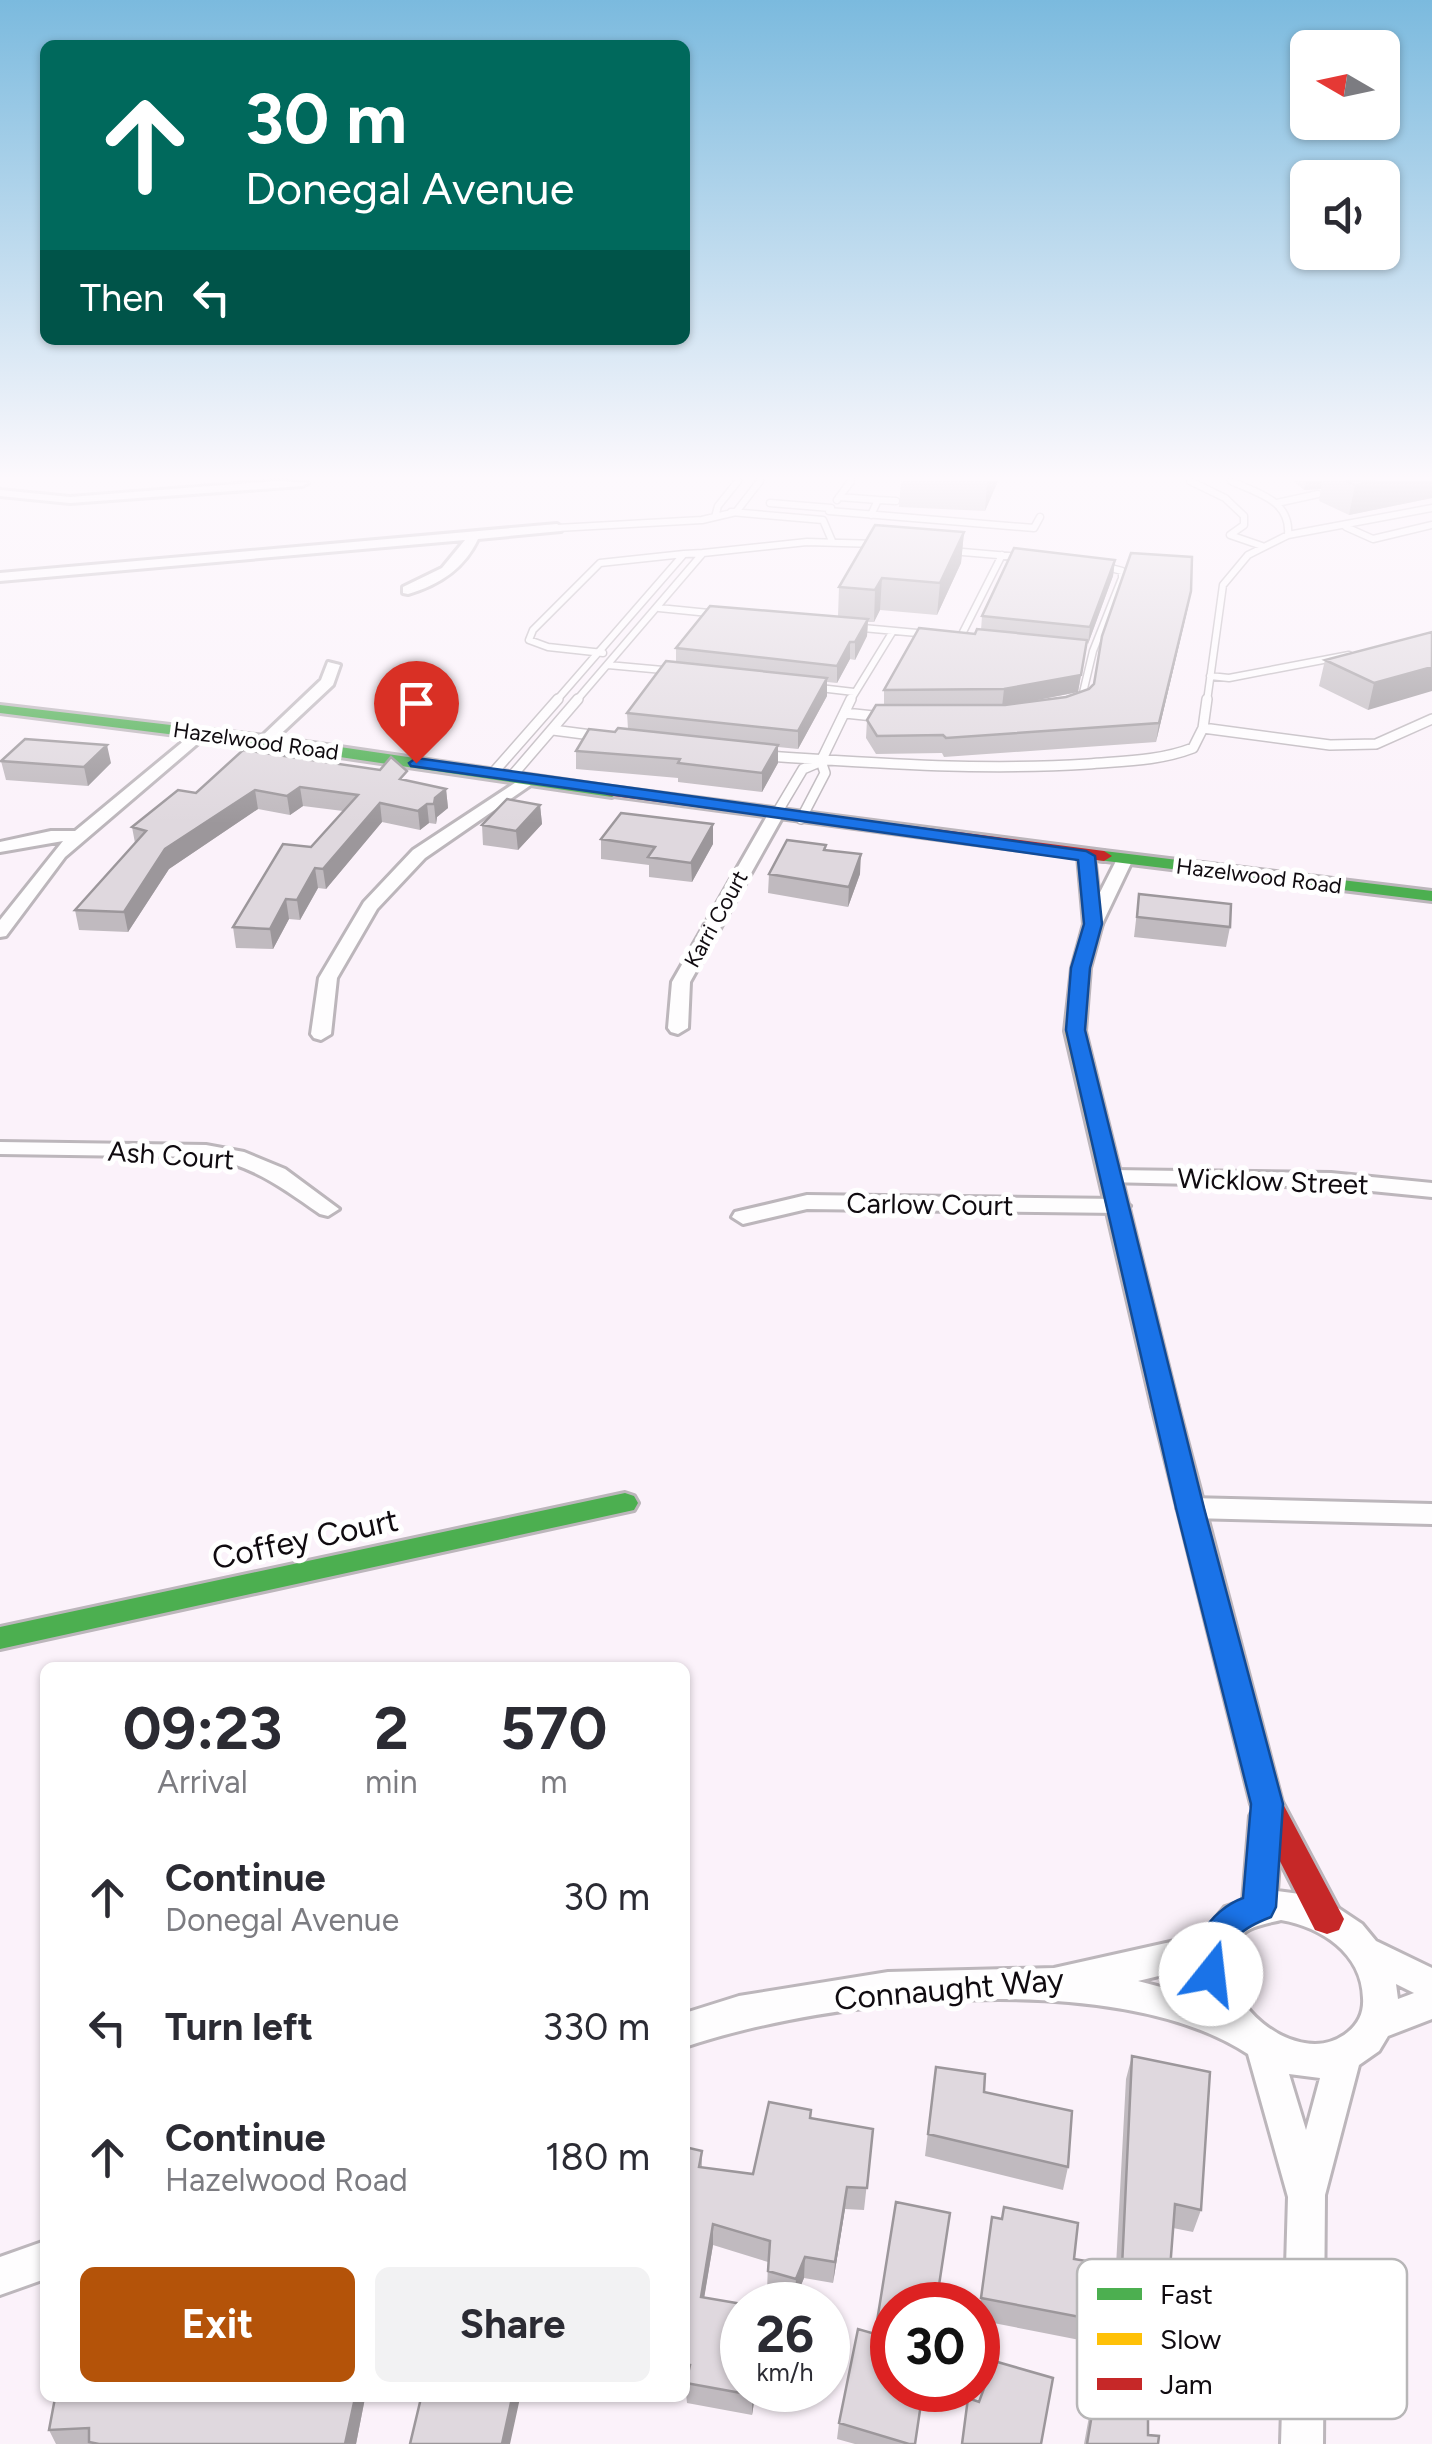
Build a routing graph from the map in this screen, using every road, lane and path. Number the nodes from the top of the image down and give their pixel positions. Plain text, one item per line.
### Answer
1 (567, 595) edge
2 (650, 595) edge
3 (669, 595) edge
4 (982, 595) edge
5 (1114, 595) edge
6 (1222, 595) edge
7 (659, 608) junction
8 (737, 616) edge
9 (834, 625) edge
10 (893, 631) junction
11 (961, 636) junction
12 (972, 638) edge
13 (608, 645) junction
14 (624, 647) junction
15 (1076, 649) edge
16 (1368, 650) edge
17 (1094, 651) junction
18 (601, 653) junction
19 (617, 655) junction
20 (333, 665) dead end
21 (588, 667) junction
22 (607, 667) junction
23 (689, 673) edge
24 (1210, 676) junction
25 (799, 686) edge
26 (854, 692) junction
27 (1066, 705) edge
28 (0, 709) edge
29 (845, 713) junction
30 (894, 718) edge
31 (1432, 719) edge
32 (1203, 728) junction
33 (553, 730) junction
34 (202, 733) junction
35 (609, 737) edge
36 (265, 741) junction
37 (754, 754) edge
38 (822, 761) junction
39 (511, 777) junction
40 (775, 816) junction
41 (801, 819) junction
42 (80, 836) junction
43 (0, 847) edge
44 (59, 853) junction
45 (0, 856) edge
46 (1086, 856) junction
47 (1124, 861) junction
48 (1432, 896) edge
49 (1093, 924) junction
50 (0, 932) edge
51 (678, 1028) dead end
52 (321, 1034) dead end
53 (0, 1148) edge
54 (1113, 1177) junction
55 (1432, 1190) edge
56 (1119, 1206) junction
57 (328, 1208) dead end
58 (743, 1217) dead end
59 (625, 1503) dead end
60 (1190, 1508) junction
61 (1432, 1514) edge
62 (0, 1638) edge
63 (1267, 1804) junction
64 (1259, 1907) junction
65 (1327, 1919) junction
66 (1213, 1948) junction
67 (1366, 1954) junction
68 (1054, 1984) junction
69 (1432, 1985) edge
70 (1432, 2003) edge
71 (1378, 2023) junction
72 (690, 2028) edge
73 (1250, 2036) junction
74 (1344, 2056) junction
75 (1306, 2197) junction
76 (1305, 2259) edge
77 (40, 2262) edge
78 (0, 2276) edge
79 (1302, 2419) edge
80 (1302, 2444) edge

1 - 18 lane
2 - 13 lane
3 - 7 lane
4 - 11 lane
5 - 17 lane
6 - 24 lane
7 - 8 lane
7 - 14 lane
9 - 10 lane
10 - 11 lane
10 - 26 lane
11 - 12 lane
13 - 14 lane
13 - 18 lane
14 - 19 lane
15 - 17 lane
16 - 24 lane
17 - 27 lane
18 - 19 lane
18 - 21 lane
19 - 22 lane
20 - 36 street
21 - 22 lane
21 - 39 lane
22 - 23 lane
22 - 33 lane
24 - 32 lane
25 - 26 lane
26 - 29 lane
28 - 34 street, Hazelwood Road
29 - 30 lane
29 - 38 lane
31 - 32 lane
32 - 38 lane
33 - 35 lane
33 - 39 lane
34 - 36 street, Hazelwood Road
34 - 42 street
36 - 39 street, Hazelwood Road
37 - 38 lane
38 - 40 lane
38 - 41 lane
39 - 40 street, Hazelwood Road
39 - 52 street
40 - 41 street, Hazelwood Road
40 - 51 street, Karri Court
41 - 46 street, Hazelwood Road
42 - 43 street
42 - 44 street
44 - 45 street
44 - 50 street
46 - 47 street, Hazelwood Road
46 - 49 street
47 - 48 street, Hazelwood Road
47 - 49 street
49 - 54 street
53 - 57 street, Ash Court
54 - 55 street, Wicklow Street
54 - 56 street
56 - 58 street, Carlow Court
56 - 60 street
59 - 62 street, Coffey Court
60 - 61 street
60 - 63 street
63 - 64 street
63 - 65 street
64 - 65 street
64 - 66 street
65 - 67 street
66 - 68 street, Connaught Way
66 - 73 street
67 - 69 street
67 - 71 street
68 - 72 street, Connaught Way
68 - 73 street
70 - 71 street
71 - 74 street
73 - 74 street
73 - 75 street
74 - 75 street
75 - 76 street
77 - 78 street
79 - 80 street

